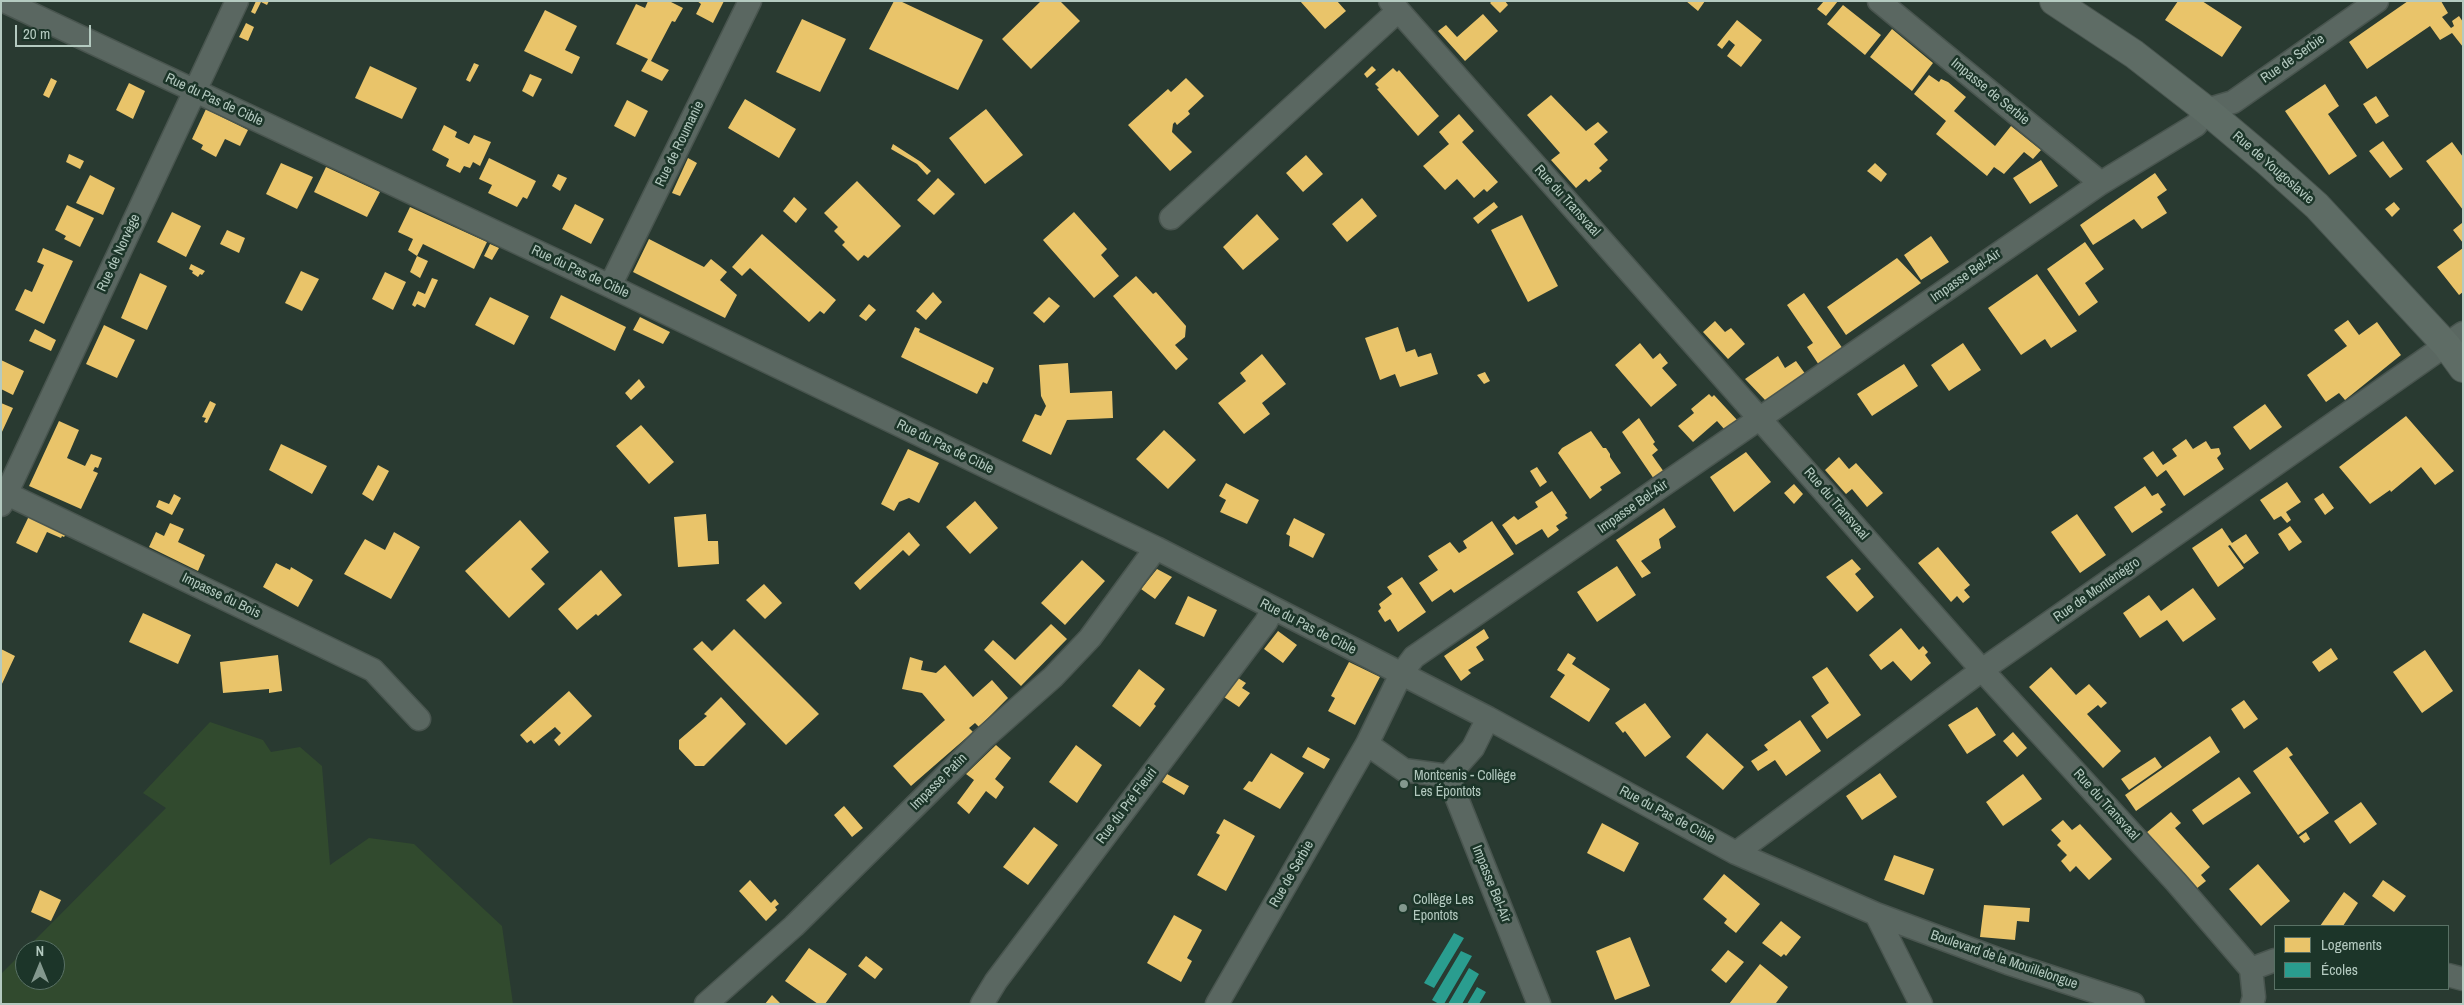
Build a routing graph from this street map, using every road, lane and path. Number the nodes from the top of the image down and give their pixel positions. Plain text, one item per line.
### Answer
1 (4, 1) edge
2 (237, 1) edge
3 (750, 1) edge
4 (1879, 1) edge
5 (2054, 1) edge
6 (2376, 1) edge
7 (1394, 6) edge
8 (196, 91) junction
9 (2206, 110) junction
10 (2101, 183) junction
11 (1171, 218) dead end
12 (610, 286) junction
13 (2455, 339) edge
14 (2463, 368) edge
15 (1761, 419) junction
16 (3, 496) edge
17 (1156, 548) junction
18 (1273, 608) junction
19 (1982, 670) junction
20 (1401, 674) junction
21 (1488, 718) junction
22 (419, 719) dead end
23 (1368, 744) junction
24 (1448, 776) junction
25 (1736, 852) junction
26 (1876, 914) junction
27 (2274, 960) edge
28 (2251, 969) junction
29 (2449, 975) edge
30 (2463, 979) edge
31 (1224, 999) edge
32 (706, 1004) edge
33 (982, 1004) edge
34 (1539, 1004) edge
35 (1922, 1004) edge
36 (2133, 1004) edge
37 (2252, 1004) edge

1 - 8 street, Rue du Pas de Cible
2 - 8 street, Rue de Norvège
3 - 12 street, Rue de Roumanie
4 - 10 street, Impasse de Serbie
5 - 9 main road, Rue de Yougoslavie
6 - 9 street, Rue de Serbie
7 - 11 street, Rue du Transvaal
7 - 15 street, Rue du Transvaal
8 - 12 street, Rue du Pas de Cible
8 - 16 street, Rue de Norvège
9 - 10 street, Impasse Bel-Air
9 - 13 main road, Rue de Yougoslavie
10 - 15 street, Impasse Bel-Air
12 - 17 street, Rue du Pas de Cible
13 - 14 main road, Rue de Yougoslavie
13 - 19 street, Rue de Monténégro
15 - 19 street, Rue du Transvaal
15 - 20 street, Impasse Bel-Air
16 - 22 street, Impasse du Bois
17 - 18 street, Rue du Pas de Cible
17 - 32 street, Impasse Patin
18 - 20 street, Rue du Pas de Cible
18 - 33 street, Rue du Pré Fleuri
19 - 25 street, Rue de Monténégro
19 - 28 street, Rue du Transvaal
20 - 21 street, Rue du Pas de Cible
20 - 23 street, Impasse Bel-Air
21 - 24 street
21 - 25 street, Rue du Pas de Cible
23 - 24 street
23 - 31 street, Rue de Serbie
24 - 34 street, Impasse Bel-Air
25 - 26 street, Rue du Pas de Cible
26 - 35 street
26 - 36 street, Boulevard de la Mouillelongue
27 - 28 street
28 - 37 street
29 - 30 street

